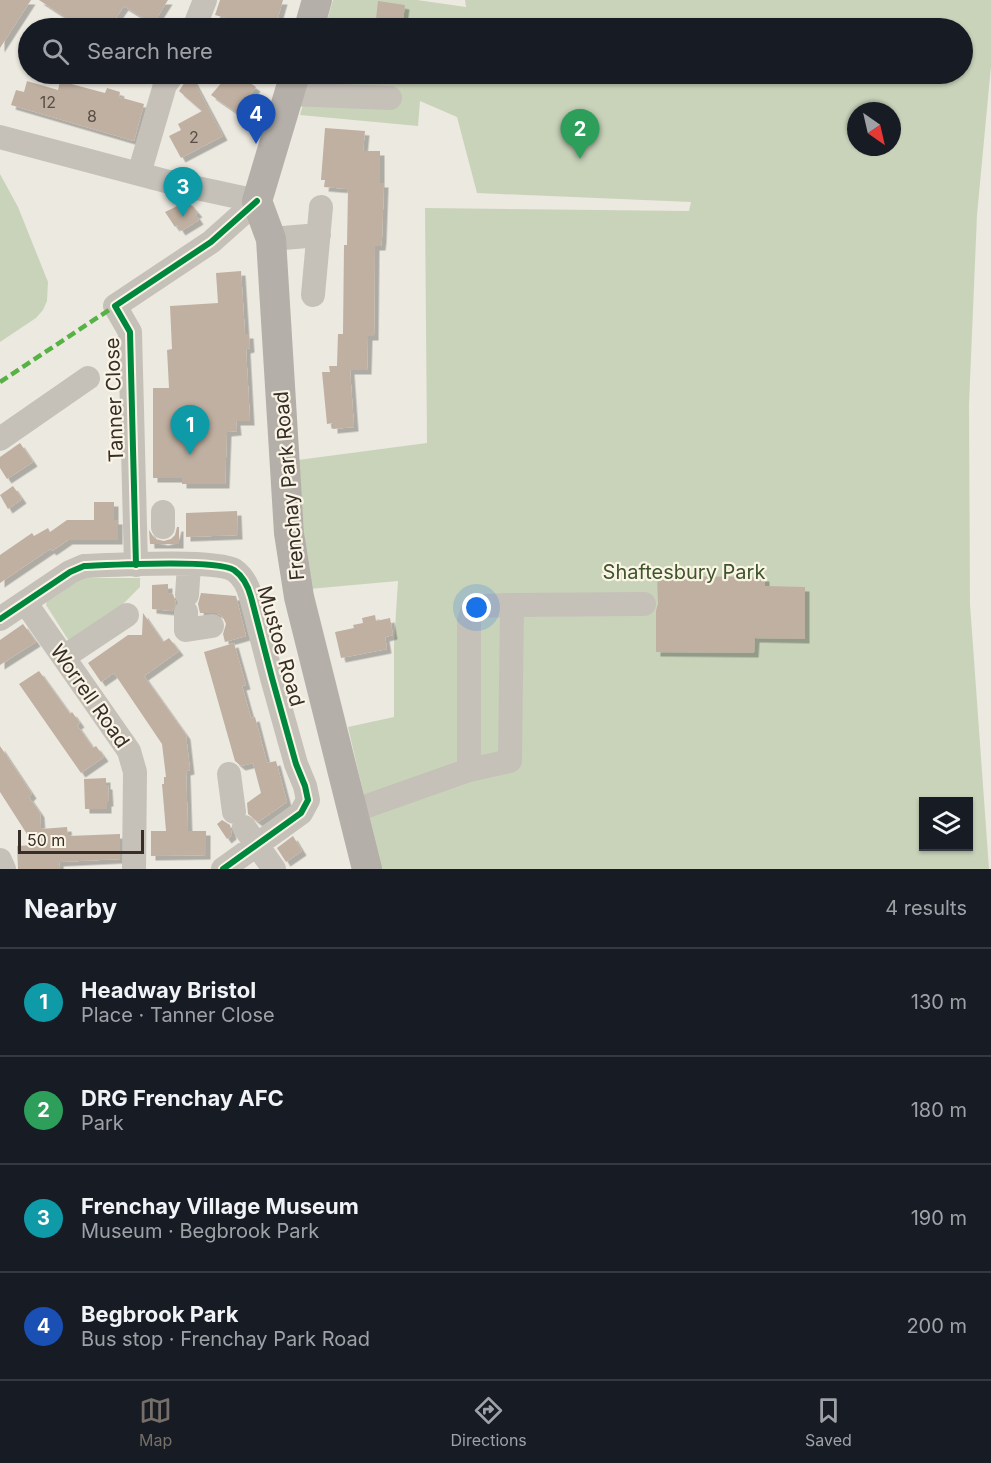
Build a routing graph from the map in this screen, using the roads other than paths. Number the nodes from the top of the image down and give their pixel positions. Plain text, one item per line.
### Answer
1 (205, 0) edge
2 (317, 0) edge
3 (198, 18) edge
4 (312, 18) edge
5 (166, 84) edge
6 (292, 84) edge
7 (390, 98) dead end
8 (0, 137) edge
9 (139, 174) junction
10 (257, 201) junction
11 (321, 207) dead end
12 (319, 235) junction
13 (271, 238) junction
14 (313, 294) dead end
15 (88, 378) dead end
16 (0, 439) edge
17 (136, 565) junction
18 (189, 565) junction
19 (25, 602) junction
20 (644, 604) dead end
21 (512, 605) junction
22 (127, 615) dead end
23 (0, 619) edge
24 (212, 626) dead end
25 (64, 657) junction
26 (469, 771) junction
27 (229, 774) dead end
28 (354, 811) junction
29 (245, 828) junction
30 (0, 860) edge
31 (4, 869) edge
32 (134, 869) edge
33 (223, 869) edge
34 (274, 869) edge
35 (368, 869) edge

1 - 3 street
2 - 4 main road
5 - 9 street
6 - 7 street
6 - 10 main road
8 - 9 street
9 - 10 street
10 - 13 main road, Frenchay Park Road
10 - 17 street, Tanner Close
11 - 12 street
12 - 13 street
12 - 14 street
13 - 28 main road, Frenchay Park Road
15 - 16 street
17 - 18 street, Mustoe Road
17 - 19 street, Mustoe Road
18 - 24 street
18 - 29 street, Mustoe Road
19 - 23 street, Mustoe Road
19 - 25 street, Worrell Road
20 - 21 street
21 - 26 street
21 - 26 street
22 - 25 street
25 - 32 street, Worrell Road
26 - 28 street
27 - 29 street
28 - 35 main road, Frenchay Park Road
29 - 33 street, Mustoe Road
29 - 34 street
30 - 31 street

